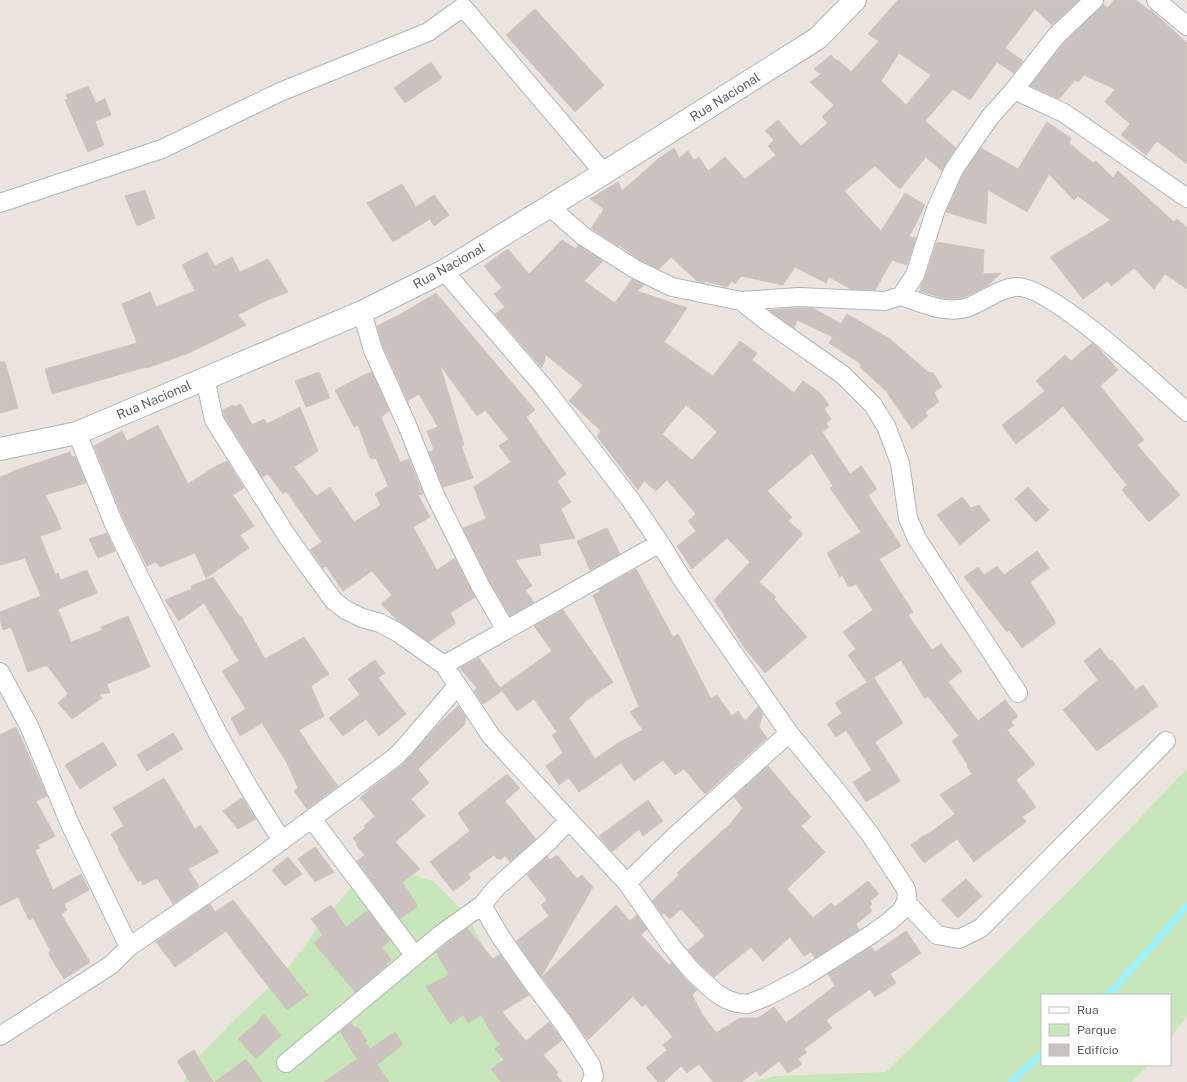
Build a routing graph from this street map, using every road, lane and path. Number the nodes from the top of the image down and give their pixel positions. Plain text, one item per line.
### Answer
1 (855, 0) edge
2 (1094, 0) edge
3 (1156, 0) edge
4 (1187, 26) edge
5 (1014, 90) junction
6 (604, 173) junction
7 (1187, 198) edge
8 (0, 203) edge
9 (549, 206) junction
10 (444, 271) junction
11 (901, 296) junction
12 (741, 301) junction
13 (362, 312) junction
14 (205, 378) junction
15 (1187, 412) edge
16 (77, 433) junction
17 (0, 449) edge
18 (660, 543) junction
19 (506, 630) junction
20 (444, 666) junction
21 (0, 672) edge
22 (457, 686) junction
23 (1018, 693) dead end
24 (789, 733) junction
25 (1166, 741) dead end
26 (312, 819) junction
27 (569, 820) junction
28 (282, 841) junction
29 (627, 883) junction
30 (906, 902) junction
31 (482, 905) junction
32 (129, 947) junction
33 (415, 956) junction
34 (0, 1036) edge
35 (286, 1063) dead end
36 (591, 1082) edge

1 - 6 street, Rua Nacional
2 - 5 street
3 - 4 street
5 - 7 street
5 - 11 street
6 - 8 street
6 - 9 street, Rua Nacional
9 - 10 street, Rua Nacional
9 - 12 street
10 - 13 street, Rua Nacional
10 - 18 street
11 - 12 street
11 - 15 street
12 - 23 street
13 - 14 street, Rua Nacional
13 - 19 street
14 - 16 street, Rua Nacional
14 - 20 street
16 - 17 street, Rua Nacional
16 - 28 street
18 - 19 street
18 - 24 street
19 - 20 street
20 - 22 street
21 - 32 street
22 - 26 street
22 - 27 street
24 - 29 street
24 - 30 street
25 - 30 street
26 - 28 street
26 - 33 street
27 - 29 street
27 - 31 street
28 - 32 street
29 - 30 street
31 - 33 street
31 - 36 street
32 - 34 street
33 - 35 street

